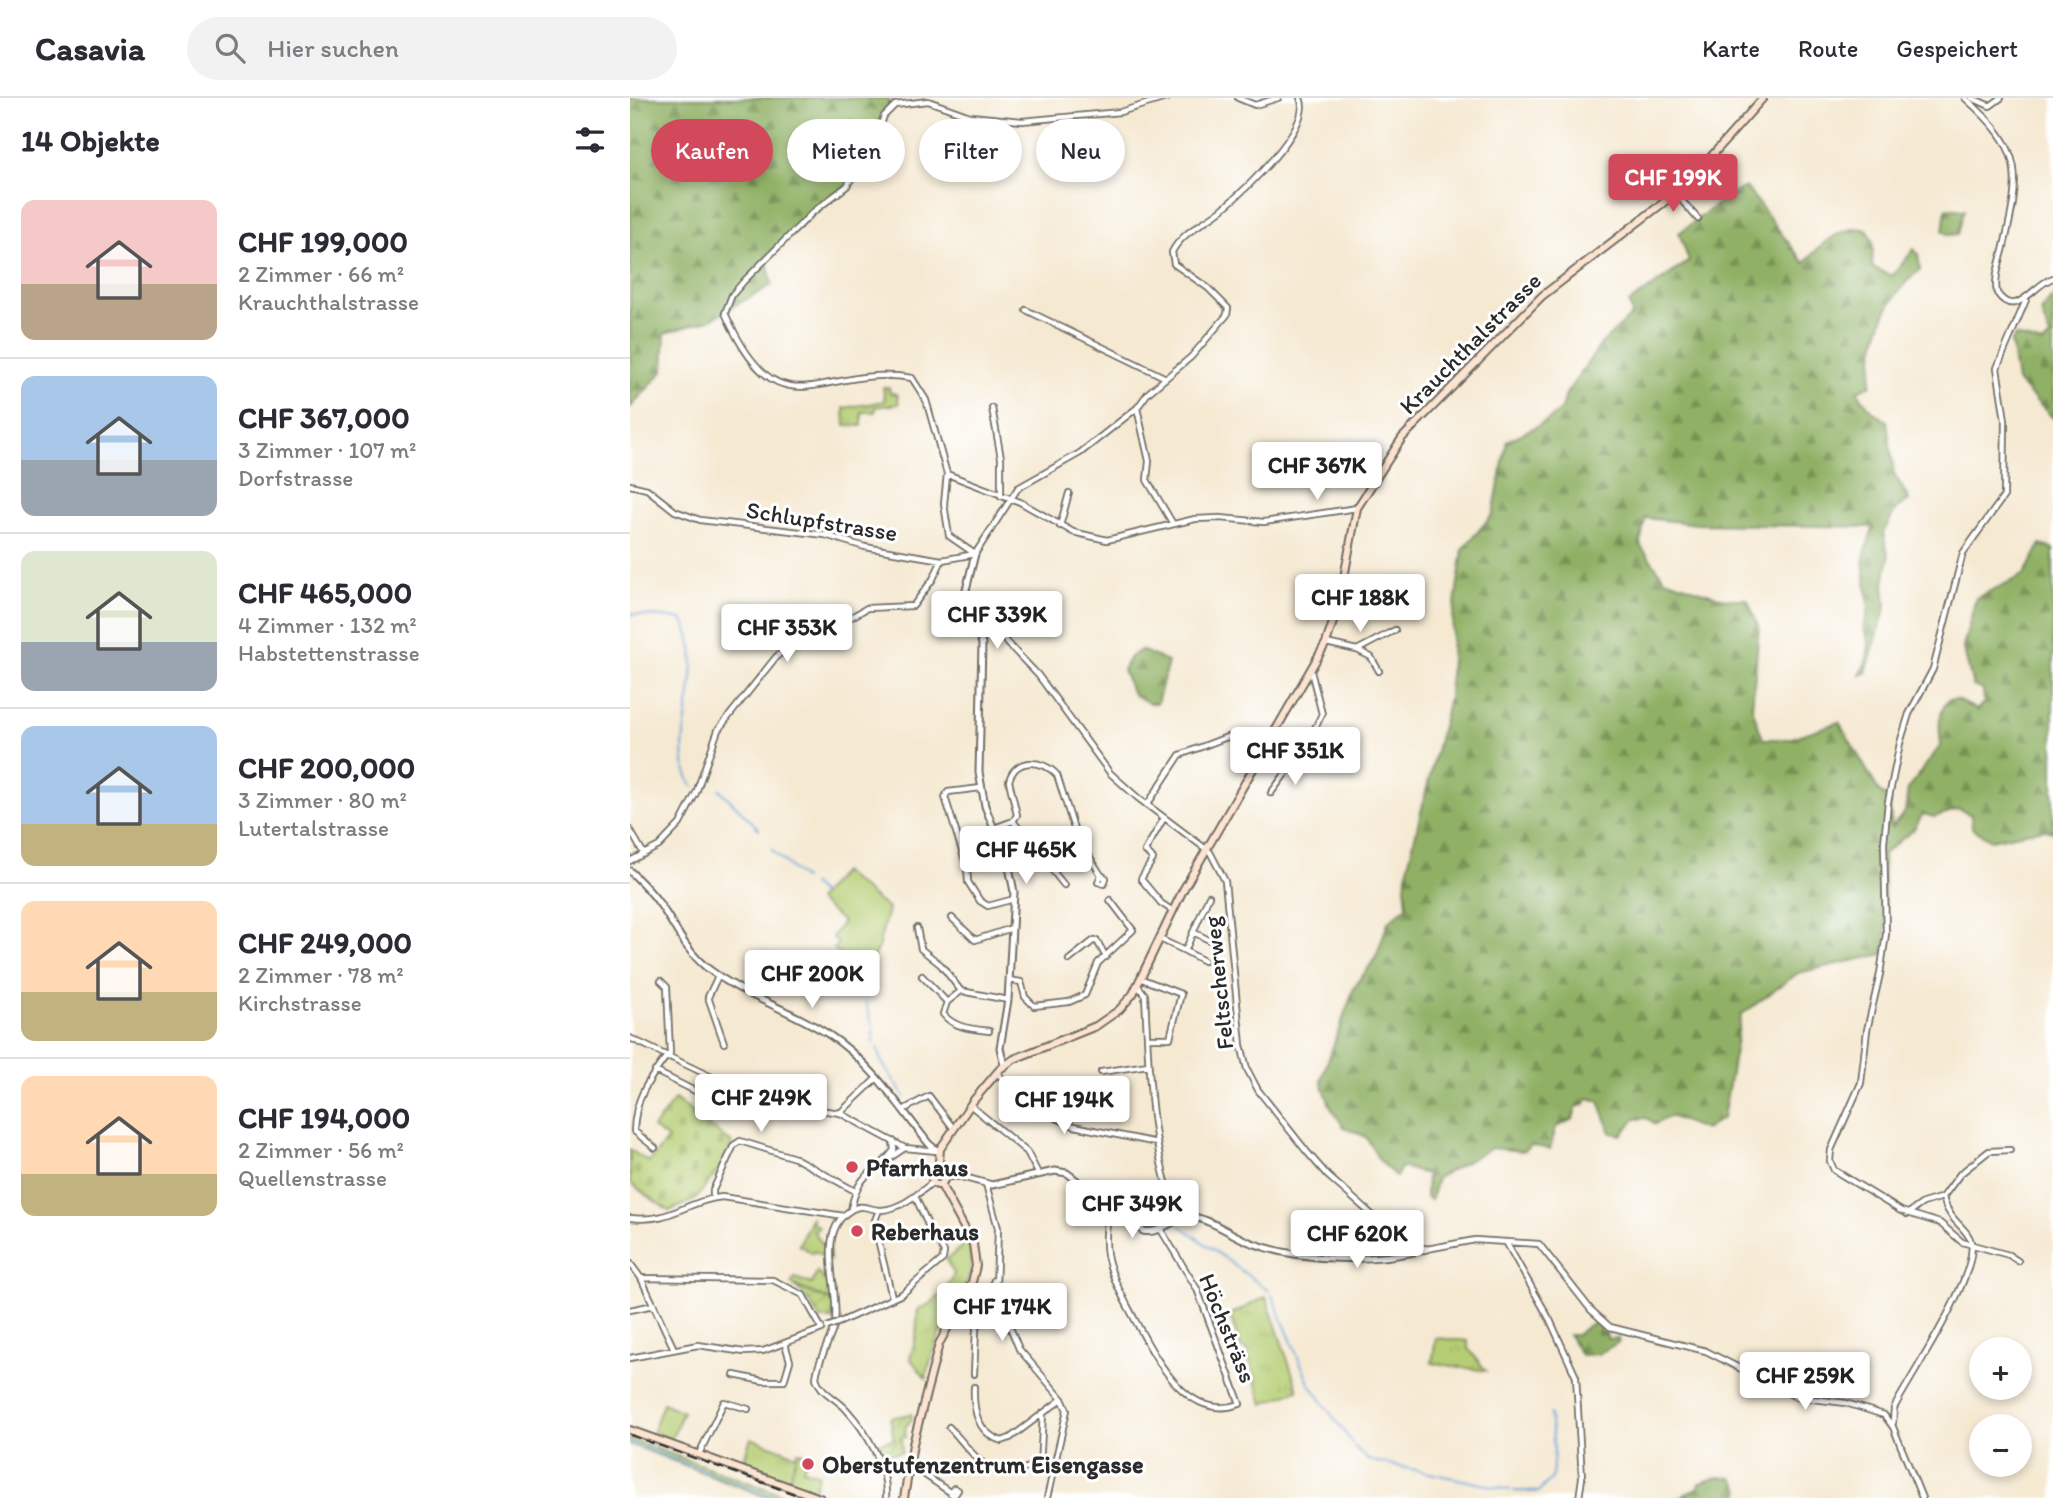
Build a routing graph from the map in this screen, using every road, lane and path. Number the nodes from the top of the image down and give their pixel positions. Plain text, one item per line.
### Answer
1 (1166, 98) edge
2 (1238, 98) edge
3 (1278, 98) edge
4 (1300, 98) edge
5 (1763, 98) edge
6 (1965, 98) edge
7 (1972, 98) edge
8 (2001, 98) edge
9 (1676, 194) junction
10 (1698, 219) dead end
11 (2053, 278) edge
12 (2025, 300) junction
13 (2012, 304) junction
14 (1026, 310) dead end
15 (2019, 314) junction
16 (1167, 378) junction
17 (992, 408) dead end
18 (1137, 408) junction
19 (947, 474) junction
20 (630, 485) edge
21 (1069, 493) dead end
22 (1001, 496) junction
23 (1009, 499) junction
24 (1357, 508) junction
25 (1166, 515) junction
26 (1173, 524) junction
27 (1060, 526) junction
28 (1160, 528) junction
29 (975, 555) junction
30 (942, 560) junction
31 (979, 628) junction
32 (1395, 630) dead end
33 (1326, 643) junction
34 (1357, 650) junction
35 (1311, 671) junction
36 (1379, 671) dead end
37 (1238, 740) dead end
38 (1262, 754) junction
39 (1303, 754) dead end
40 (1294, 762) dead end
41 (1290, 770) junction
42 (981, 788) junction
43 (1271, 793) dead end
44 (1147, 805) junction
45 (1164, 818) junction
46 (1013, 821) junction
47 (994, 828) junction
48 (630, 830) edge
49 (1206, 849) junction
50 (644, 855) junction
51 (630, 861) edge
52 (630, 871) edge
53 (1101, 875) dead end
54 (1064, 885) dead end
55 (1209, 896) dead end
56 (1014, 900) junction
57 (1110, 901) dead end
58 (1172, 911) junction
59 (952, 918) dead end
60 (917, 928) dead end
61 (1012, 928) junction
62 (1193, 933) junction
63 (1160, 939) junction
64 (1209, 940) dead end
65 (1185, 951) junction
66 (1106, 957) junction
67 (1069, 960) dead end
68 (1204, 961) dead end
69 (718, 976) junction
70 (922, 976) dead end
71 (1009, 980) junction
72 (661, 982) dead end
73 (1140, 982) junction
74 (961, 991) junction
75 (1008, 1000) junction
76 (947, 1002) junction
77 (989, 1031) dead end
78 (630, 1038) edge
79 (1147, 1038) junction
80 (724, 1043) dead end
81 (666, 1057) junction
82 (1004, 1065) junction
83 (1148, 1065) junction
84 (654, 1071) junction
85 (996, 1073) junction
86 (1101, 1073) dead end
87 (877, 1078) junction
88 (716, 1081) junction
89 (970, 1105) junction
90 (903, 1111) junction
91 (840, 1113) junction
92 (954, 1129) junction
93 (893, 1140) junction
94 (1157, 1143) junction
95 (905, 1147) junction
96 (655, 1148) dead end
97 (2010, 1150) dead end
98 (939, 1152) junction
99 (886, 1160) junction
100 (1039, 1174) junction
101 (941, 1175) junction
102 (937, 1183) junction
103 (986, 1184) junction
104 (855, 1194) junction
105 (915, 1196) junction
106 (1943, 1196) junction
107 (713, 1198) junction
108 (862, 1206) junction
109 (1112, 1207) junction
110 (851, 1210) junction
111 (879, 1210) junction
112 (1907, 1214) junction
113 (844, 1216) junction
114 (630, 1218) edge
115 (1179, 1220) junction
116 (928, 1225) dead end
117 (1161, 1230) junction
118 (937, 1240) dead end
119 (1506, 1241) junction
120 (1972, 1246) junction
121 (1427, 1249) junction
122 (2018, 1261) dead end
123 (630, 1263) edge
124 (996, 1275) junction
125 (641, 1278) junction
126 (892, 1297) junction
127 (654, 1305) junction
128 (630, 1310) edge
129 (825, 1328) junction
130 (785, 1344) junction
131 (674, 1349) junction
132 (630, 1358) edge
133 (734, 1374) dead end
134 (974, 1374) dead end
135 (974, 1387) dead end
136 (1062, 1399) junction
137 (1894, 1408) junction
138 (748, 1409) dead end
139 (1043, 1413) junction
140 (1881, 1414) junction
141 (1893, 1426) junction
142 (949, 1427) dead end
143 (630, 1430) edge
144 (698, 1457) junction
145 (909, 1464) junction
146 (951, 1493) dead end
147 (820, 1498) edge
148 (886, 1498) edge
149 (904, 1498) edge
150 (1047, 1498) edge
151 (1579, 1498) edge
152 (1922, 1498) edge

1 - 19 street
2 - 3 street
4 - 16 street
5 - 9 main road, Krauchthalstrasse
6 - 13 street
7 - 8 street
9 - 10 street
9 - 24 main road, Krauchthalstrasse
11 - 12 street
12 - 13 street
12 - 15 street
13 - 15 street
14 - 16 street
15 - 112 street
16 - 18 street
17 - 22 street
18 - 23 street
18 - 25 street
19 - 22 street
19 - 29 street
20 - 30 street, Schlupfstrasse
21 - 27 street
22 - 23 street
23 - 27 street
23 - 29 street
24 - 26 street
24 - 33 main road, Krauchthalstrasse
25 - 26 street
25 - 28 street
26 - 28 street
27 - 28 street
29 - 30 street, Schlupfstrasse
29 - 31 street
30 - 50 street
31 - 42 street
31 - 44 street
32 - 34 street
33 - 34 street
33 - 35 main road, Krauchthalstrasse
34 - 36 street
35 - 38 main road, Krauchthalstrasse
35 - 39 street
37 - 44 street
38 - 41 street
38 - 49 main road, Krauchthalstrasse
40 - 41 street
41 - 43 street
42 - 47 street
42 - 56 street
44 - 45 street
45 - 49 street
45 - 58 street
46 - 47 street
46 - 53 street
46 - 54 street
47 - 56 street
48 - 50 street
49 - 58 main road, Krauchthalstrasse
49 - 121 street, Feltscherweg
50 - 51 street
52 - 69 street
55 - 62 street
56 - 61 street
57 - 66 street
58 - 63 main road, Krauchthalstrasse
59 - 61 street
60 - 74 street
61 - 71 street
62 - 64 street
62 - 65 street
63 - 65 street
63 - 73 main road, Krauchthalstrasse
65 - 68 street
66 - 67 street
66 - 71 street
69 - 80 street
69 - 87 street
70 - 76 street
71 - 75 street
72 - 81 street
73 - 79 street
73 - 79 street
73 - 82 main road, Krauchthalstrasse
74 - 75 street
74 - 76 street
75 - 82 street
76 - 77 street
78 - 81 street
79 - 83 street
81 - 84 street
81 - 88 street
82 - 85 main road
83 - 86 street
83 - 94 street
84 - 88 street
84 - 96 street
85 - 89 main road
85 - 94 street
87 - 90 street
87 - 91 street
88 - 91 street
89 - 92 main road
89 - 100 street
90 - 92 street
90 - 98 street
91 - 93 street
92 - 98 main road
93 - 95 street
93 - 99 street
94 - 115 street
95 - 98 street
95 - 99 street
97 - 106 street
98 - 101 main road
99 - 104 street
100 - 103 street
100 - 109 street
101 - 102 main road
101 - 103 street
102 - 105 street
102 - 145 main road
103 - 124 street
104 - 107 street
104 - 108 street
104 - 110 street
105 - 111 street
105 - 116 street
106 - 112 street
106 - 120 street
107 - 113 street
107 - 114 street
108 - 110 street
108 - 111 street
109 - 117 street
109 - 117 street, Höchsträss
110 - 113 street
111 - 126 street
112 - 120 street
113 - 148 street
115 - 117 street
115 - 121 street
118 - 126 street
119 - 121 street
119 - 140 street
119 - 151 street
120 - 122 street
120 - 137 street
123 - 125 street
124 - 134 street
124 - 136 street
125 - 127 street
125 - 129 street
126 - 129 street, bridge
127 - 128 street
127 - 131 street
129 - 130 street
130 - 131 street
130 - 133 street
131 - 132 street
135 - 139 street
136 - 139 street
136 - 150 street
137 - 140 street
137 - 141 street
138 - 144 street
139 - 142 street
140 - 141 street
141 - 152 street
143 - 144 main road
144 - 147 main road
145 - 146 street
145 - 149 main road

